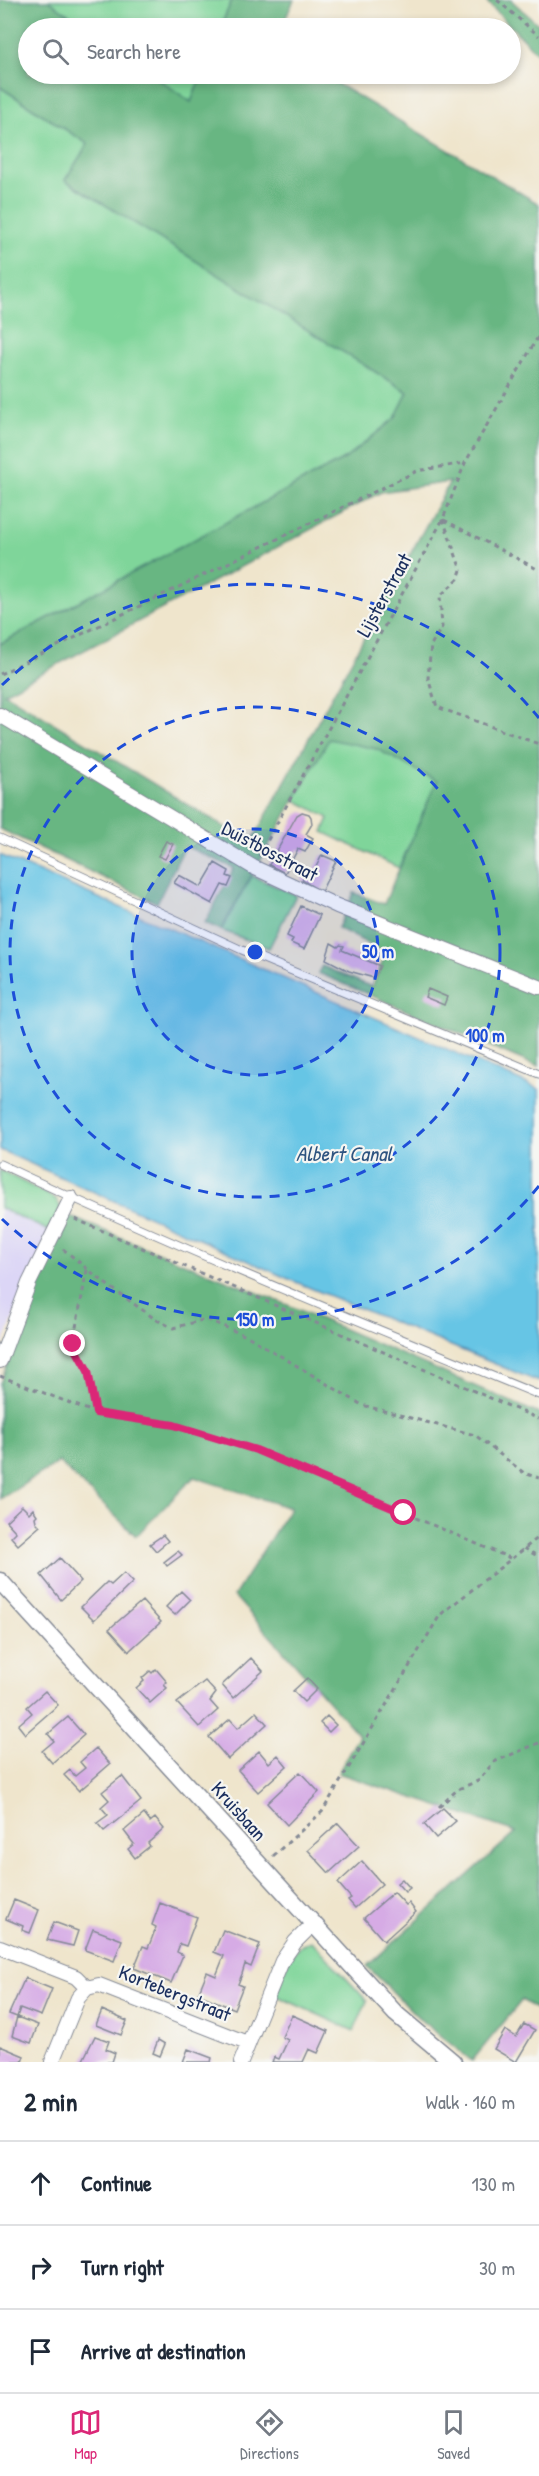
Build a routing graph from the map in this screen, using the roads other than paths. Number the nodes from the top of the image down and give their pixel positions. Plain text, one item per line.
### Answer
1 (0, 715) edge
2 (0, 838) edge
3 (539, 987) edge
4 (539, 1074) edge
5 (0, 1164) edge
6 (71, 1198) junction
7 (0, 1361) edge
8 (539, 1395) edge
9 (0, 1581) edge
10 (313, 1924) junction
11 (0, 1947) edge
12 (87, 1988) junction
13 (247, 2043) junction
14 (52, 2062) edge
15 (241, 2062) edge
16 (453, 2062) edge

1 - 3 street, Duistbosstraat
2 - 4 lane
5 - 6 lane
6 - 7 street
6 - 8 lane
9 - 10 street, Kruisbaan
10 - 13 street
10 - 16 street, Kruisbaan
11 - 12 street, Kortebergstraat
12 - 13 street, Kortebergstraat
12 - 14 street, Kortebergstraat
13 - 15 street

